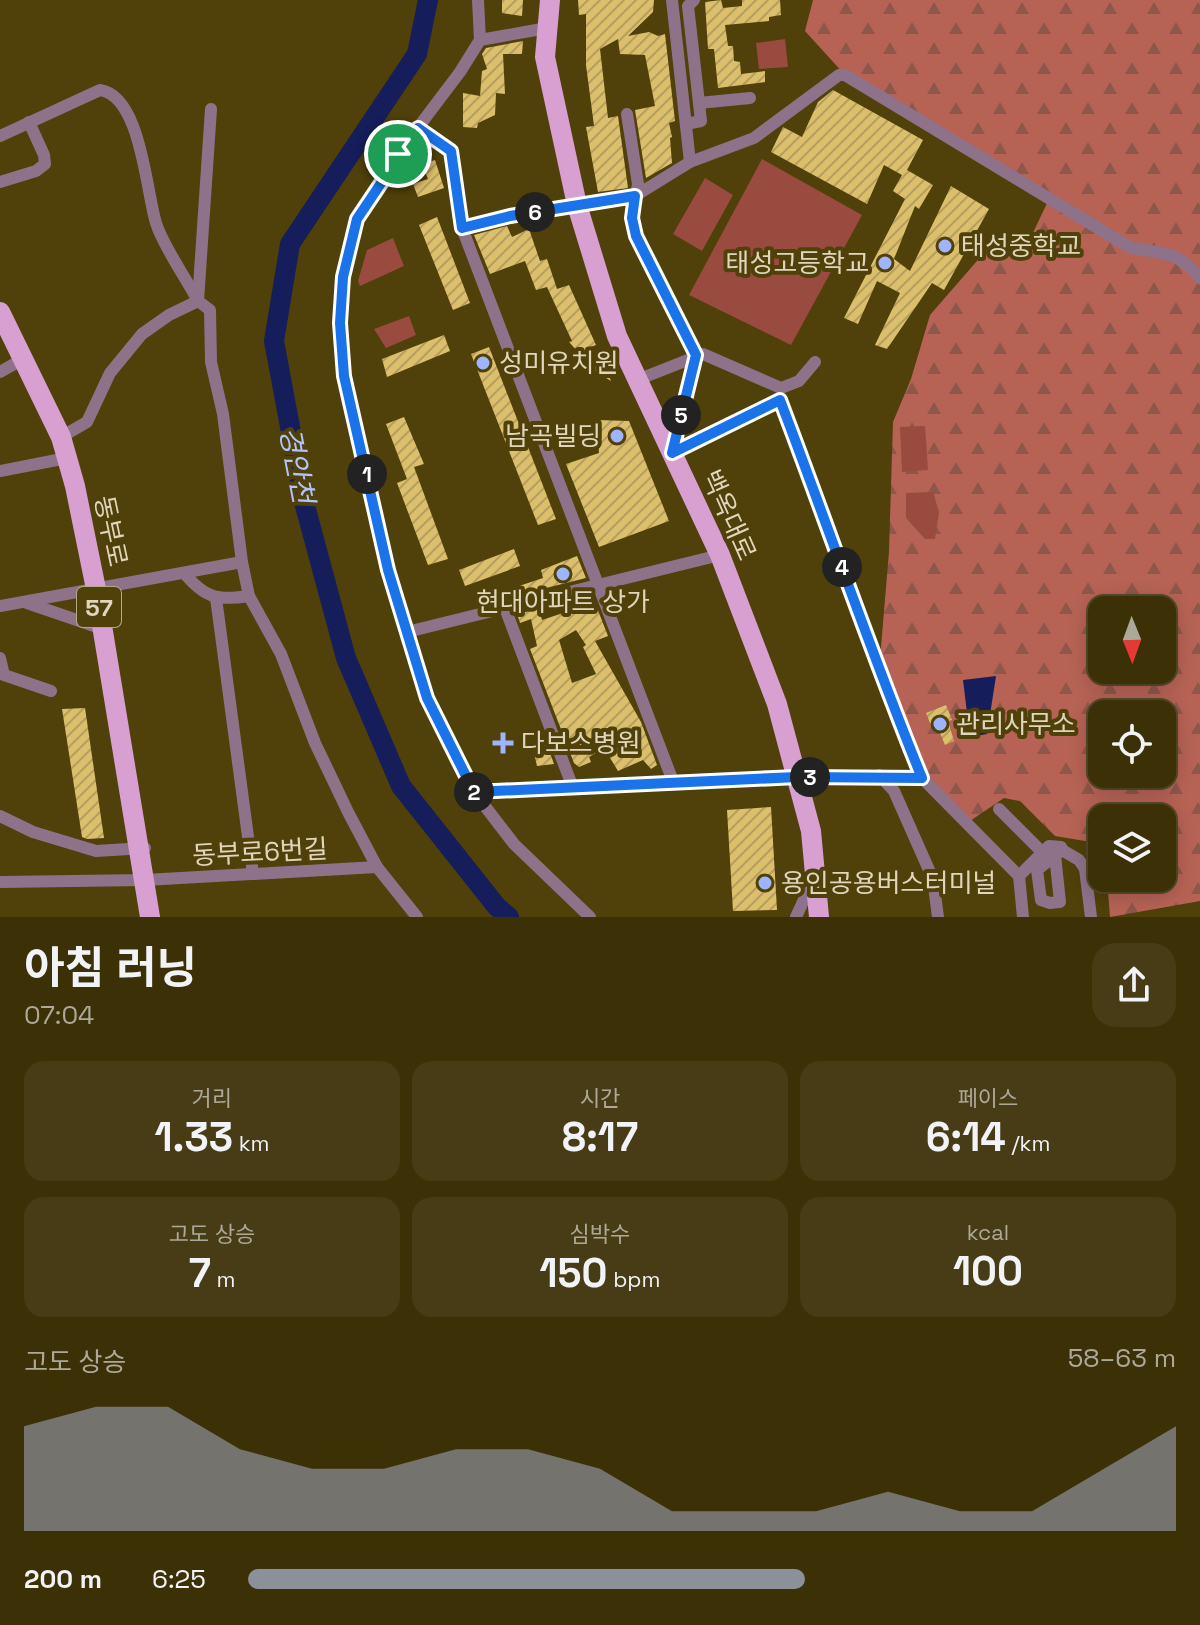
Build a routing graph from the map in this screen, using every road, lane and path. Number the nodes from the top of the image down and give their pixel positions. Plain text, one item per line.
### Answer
1 (478, 0) edge
2 (550, 0) edge
3 (672, 0) edge
4 (694, 0) edge
5 (547, 28) junction
6 (480, 40) junction
7 (750, 98) dead end
8 (699, 103) junction
9 (211, 109) dead end
10 (627, 114) dead end
11 (29, 122) junction
12 (686, 124) junction
13 (418, 128) junction
14 (0, 136) edge
15 (690, 162) junction
16 (0, 182) edge
17 (635, 196) junction
18 (577, 205) junction
19 (462, 228) junction
20 (1200, 278) edge
21 (198, 301) junction
22 (0, 312) edge
23 (696, 355) junction
24 (23, 359) junction
25 (815, 362) dead end
26 (0, 372) edge
27 (637, 380) junction
28 (61, 437) junction
29 (672, 453) junction
30 (67, 458) junction
31 (0, 471) edge
32 (720, 555) junction
33 (242, 562) junction
34 (184, 573) junction
35 (599, 585) junction
36 (96, 589) junction
37 (249, 596) junction
38 (216, 598) junction
39 (23, 602) junction
40 (0, 606) edge
41 (505, 608) junction
42 (103, 629) junction
43 (407, 632) junction
44 (0, 658) edge
45 (51, 691) dead end
46 (879, 775) junction
47 (797, 777) junction
48 (922, 778) junction
49 (674, 784) junction
50 (573, 788) junction
51 (474, 792) junction
52 (0, 808) edge
53 (999, 809) dead end
54 (0, 816) edge
55 (33, 832) junction
56 (144, 848) junction
57 (1053, 853) junction
58 (377, 867) junction
59 (253, 874) junction
60 (815, 875) junction
61 (1019, 876) junction
62 (145, 880) junction
63 (0, 882) edge
64 (150, 917) edge
65 (417, 917) edge
66 (590, 917) edge
67 (796, 917) edge
68 (819, 917) edge
69 (938, 917) edge
70 (1023, 917) edge
71 (1091, 917) edge

1 - 6 street
2 - 5 main road, 백옥대로
3 - 12 street
4 - 8 street
5 - 6 street
5 - 18 main road, 백옥대로
6 - 13 street
7 - 8 street
8 - 12 street
9 - 21 street
10 - 17 street
11 - 14 street
11 - 16 street
11 - 21 street
12 - 15 street
13 - 19 street
13 - 43 street
15 - 17 street
15 - 20 street
17 - 18 street
17 - 23 street
18 - 19 street
18 - 27 main road, 백옥대로
19 - 35 street
21 - 28 street
21 - 33 street
22 - 24 main road, 동부로 / 57
23 - 25 street
23 - 27 street
23 - 29 street
24 - 26 street
24 - 28 main road, 동부로 / 57
27 - 29 main road, 백옥대로
28 - 30 main road, 동부로 / 57
29 - 32 main road, 백옥대로
29 - 48 street
30 - 31 street
30 - 36 main road, 동부로 / 57
32 - 35 street
32 - 47 main road, 백옥대로
33 - 34 street
33 - 37 street
34 - 36 street
34 - 38 street
35 - 41 street
35 - 49 street
36 - 39 street
36 - 42 main road, 동부로 / 57
37 - 38 street
37 - 58 street
38 - 59 street
39 - 40 street
39 - 42 street
41 - 43 street
41 - 50 street
42 - 56 main road, 동부로 / 57
43 - 51 street
44 - 45 street
46 - 47 street
46 - 48 street
46 - 69 street
47 - 49 street
47 - 60 main road, 백옥대로
48 - 61 street
49 - 50 street
50 - 51 street
51 - 66 street
52 - 55 street
53 - 57 street
54 - 55 street
55 - 56 street
56 - 62 main road, 동부로 / 57
57 - 61 street
57 - 71 street
58 - 59 street, 동부로6번길
58 - 65 street
59 - 62 street, 동부로6번길
60 - 67 street
60 - 68 main road, 백옥대로
61 - 70 street
62 - 63 street, 동부로6번길
62 - 64 main road, 동부로 / 57

